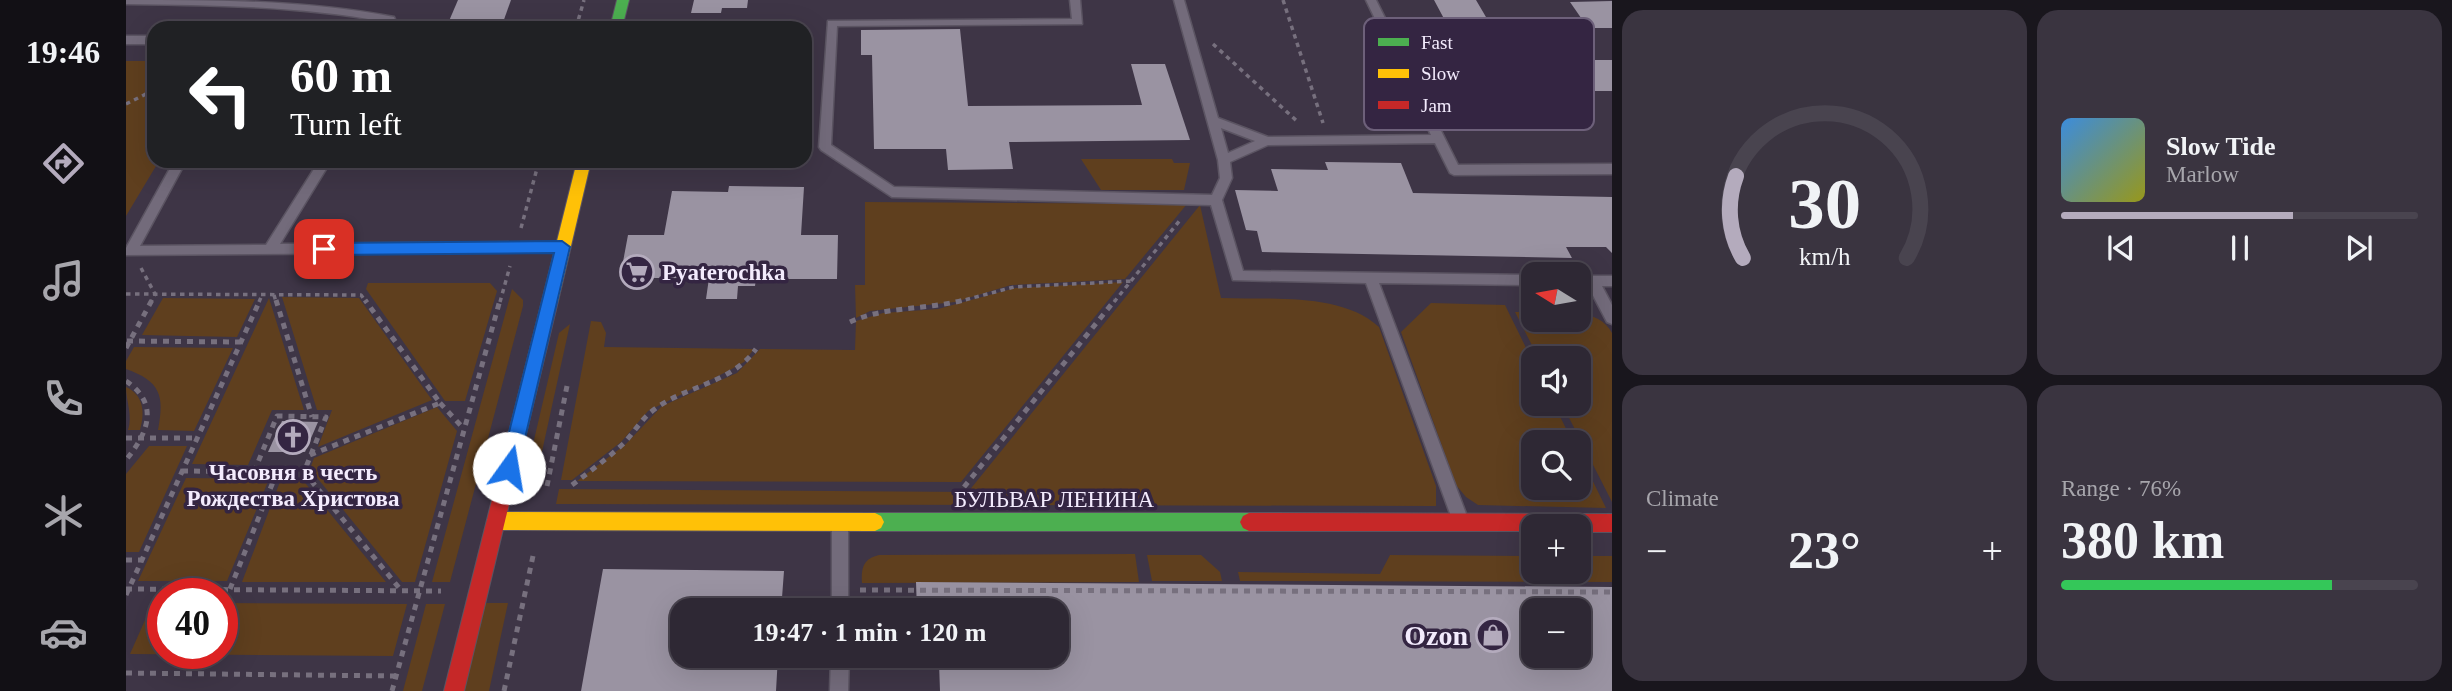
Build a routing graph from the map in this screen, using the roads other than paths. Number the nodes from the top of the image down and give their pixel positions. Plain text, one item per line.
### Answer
1 (623, 0) edge
2 (1075, 0) edge
3 (1179, 0) edge
4 (1371, 0) edge
5 (126, 1) edge
6 (1380, 18) edge
7 (391, 21) edge
8 (618, 21) edge
9 (126, 40) edge
10 (147, 40) edge
11 (1212, 120) junction
12 (1436, 130) edge
13 (1440, 139) junction
14 (1267, 141) junction
15 (1224, 160) junction
16 (176, 168) edge
17 (321, 168) edge
18 (582, 168) edge
19 (1612, 169) edge
20 (1216, 200) junction
21 (562, 247) junction
22 (270, 249) junction
23 (1370, 277) junction
24 (1521, 280) edge
25 (1591, 281) edge
26 (1612, 281) edge
27 (1591, 289) edge
28 (1612, 318) edge
29 (496, 520) junction
30 (840, 521) junction
31 (1462, 522) junction
32 (1612, 523) edge
33 (841, 598) edge
34 (840, 668) edge
35 (454, 691) edge
36 (839, 691) edge

1 - 8 street
2 - 20 lane
3 - 11 lane
4 - 6 lane
5 - 7 lane
9 - 10 lane
11 - 14 lane
11 - 15 lane
12 - 13 lane
13 - 14 lane
13 - 19 lane
14 - 15 lane
15 - 20 lane
16 - 22 lane
17 - 22 lane
18 - 21 street
20 - 23 lane
21 - 22 lane
21 - 29 street
23 - 24 lane
23 - 31 lane
25 - 26 lane
27 - 28 lane
29 - 30 street, БУЛЬВАР ЛЕНИНА
29 - 35 street
30 - 31 street, БУЛЬВАР ЛЕНИНА
30 - 33 lane
31 - 32 street, БУЛЬВАР ЛЕНИНА
34 - 36 lane

